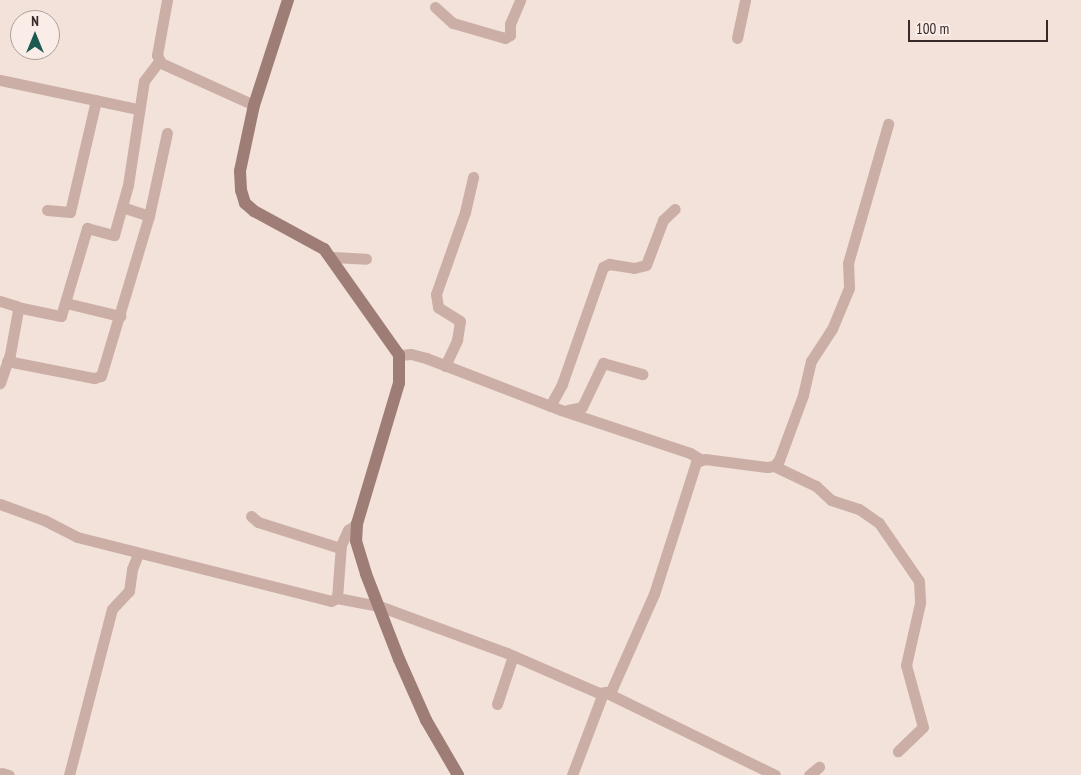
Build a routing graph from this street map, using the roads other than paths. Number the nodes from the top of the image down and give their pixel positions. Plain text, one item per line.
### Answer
1 (167, 0) edge
2 (288, 0) edge
3 (520, 0) edge
4 (745, 0) edge
5 (435, 8) dead end
6 (737, 38) dead end
7 (159, 60) junction
8 (0, 80) edge
9 (96, 100) junction
10 (254, 105) junction
11 (138, 109) junction
12 (888, 124) dead end
13 (167, 133) dead end
14 (473, 177) dead end
15 (122, 207) junction
16 (675, 209) dead end
17 (47, 210) dead end
18 (150, 216) junction
19 (332, 257) junction
20 (366, 259) dead end
21 (0, 301) edge
22 (66, 303) junction
23 (17, 308) junction
24 (120, 316) junction
25 (399, 355) junction
26 (8, 361) junction
27 (445, 366) junction
28 (642, 374) dead end
29 (0, 383) edge
30 (555, 408) junction
31 (700, 459) junction
32 (774, 466) junction
33 (0, 504) edge
34 (252, 516) dead end
35 (357, 524) junction
36 (340, 548) junction
37 (138, 554) junction
38 (337, 598) junction
39 (378, 606) junction
40 (513, 656) junction
41 (605, 693) junction
42 (497, 704) dead end
43 (898, 751) dead end
44 (819, 766) dead end
45 (69, 775) edge
46 (458, 775) edge
47 (572, 775) edge
48 (775, 775) edge
49 (809, 775) edge

1 - 7 street
2 - 10 street
3 - 5 street
4 - 6 street
7 - 10 street
7 - 11 street
8 - 9 street
9 - 11 street
9 - 17 street
10 - 19 street
11 - 15 street
12 - 32 street
13 - 18 street
14 - 27 street
15 - 18 street
15 - 22 street
16 - 30 street
18 - 24 street
19 - 20 street
19 - 25 street
21 - 23 street
22 - 23 street
22 - 24 street
23 - 26 street
24 - 26 street
25 - 27 street
25 - 35 street
26 - 29 street
27 - 30 street
28 - 30 street
30 - 31 street
31 - 32 street
31 - 41 street
32 - 43 street
33 - 37 street
34 - 36 street
35 - 36 street
35 - 39 street
36 - 38 street
37 - 38 street
37 - 45 street
38 - 39 street
39 - 40 street
39 - 46 street
40 - 41 street
40 - 42 street
41 - 47 street
41 - 48 street
44 - 49 street

